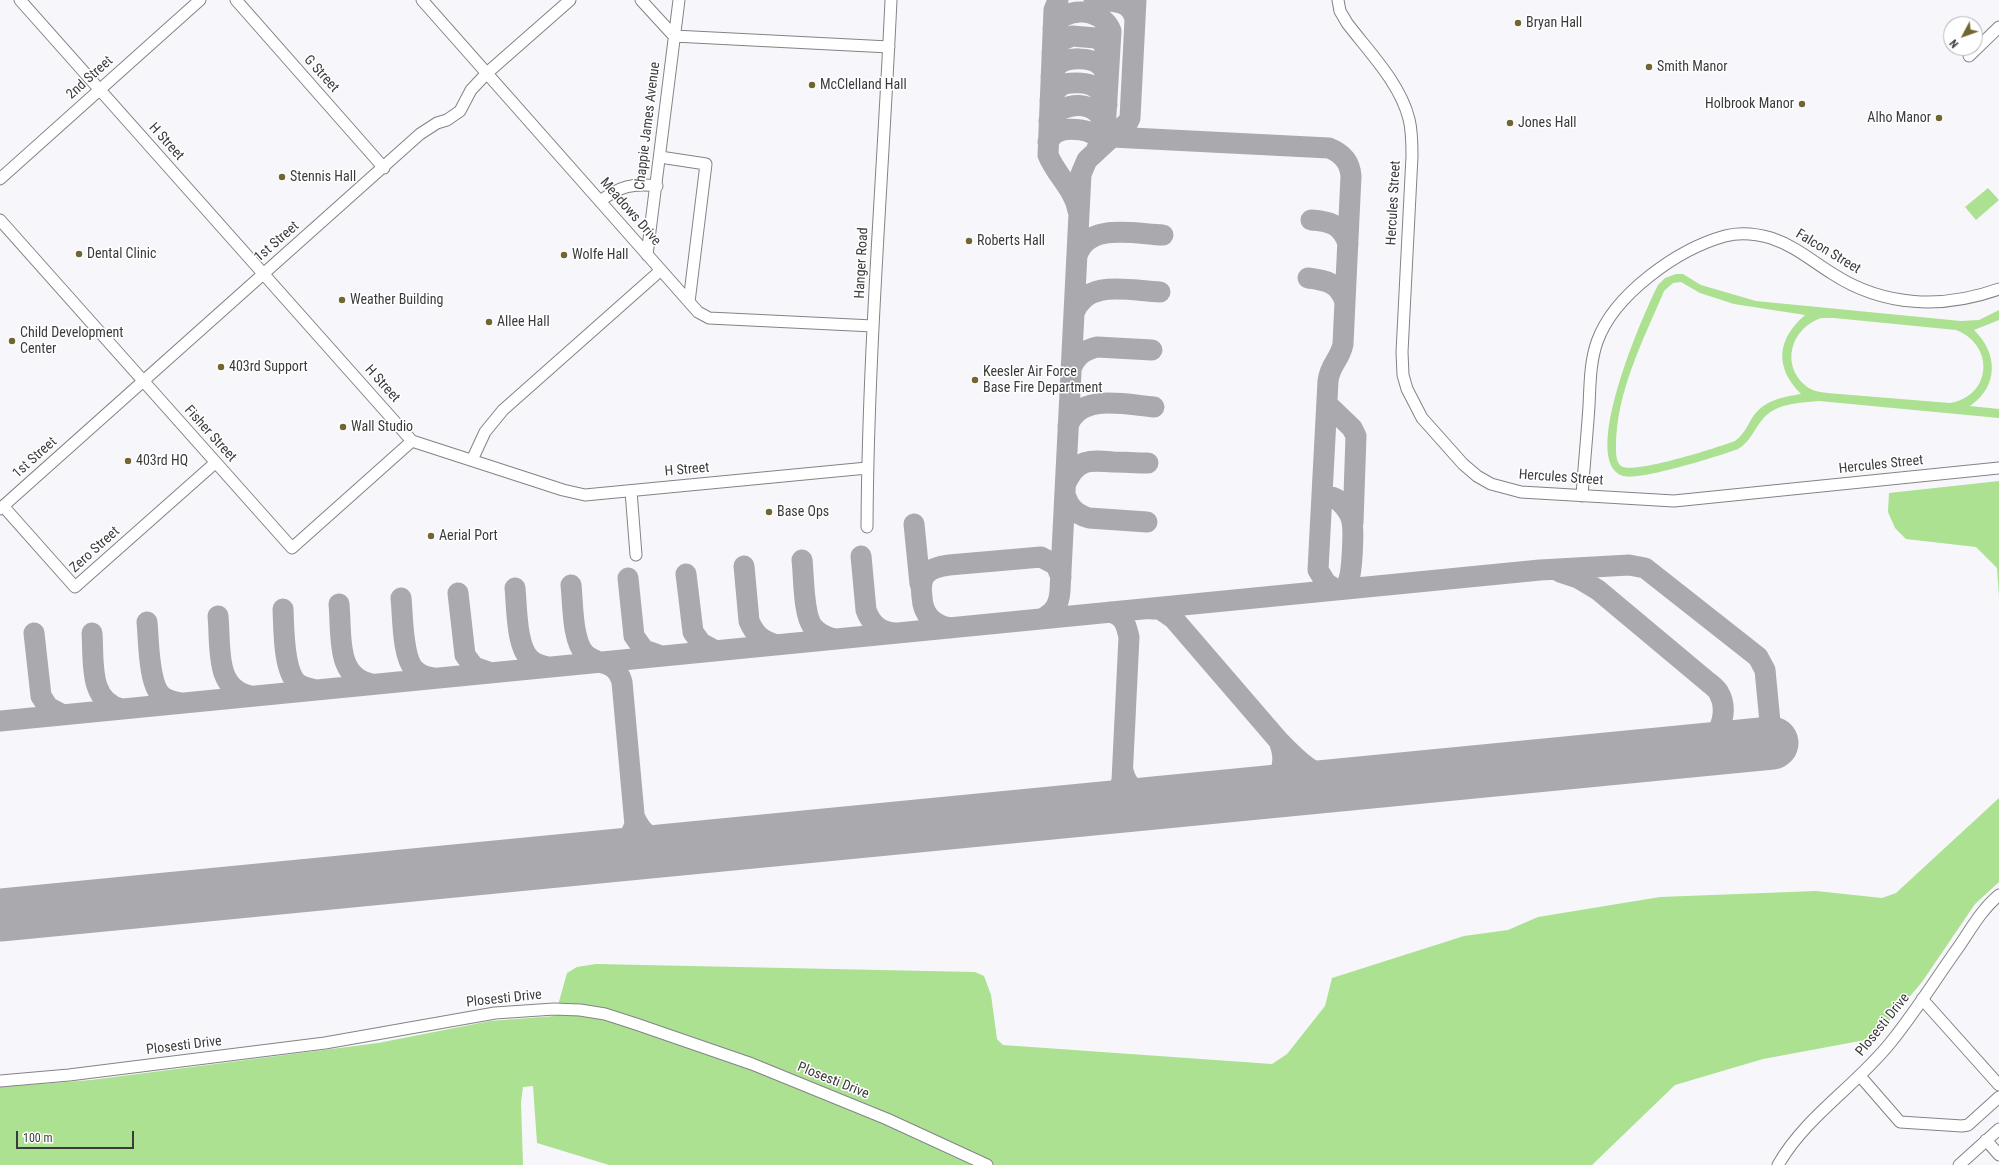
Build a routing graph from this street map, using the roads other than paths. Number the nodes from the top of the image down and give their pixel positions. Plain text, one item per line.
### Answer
1 (20, 0) edge
2 (200, 0) edge
3 (236, 0) edge
4 (422, 0) edge
5 (570, 0) edge
6 (640, 0) edge
7 (679, 0) edge
8 (891, 0) edge
9 (1338, 0) edge
10 (1999, 27) edge
11 (674, 36) junction
12 (1983, 42) edge
13 (889, 47) junction
14 (487, 73) junction
15 (100, 90) junction
16 (660, 157) junction
17 (384, 168) junction
18 (0, 179) edge
19 (657, 186) junction
20 (600, 201) junction
21 (0, 220) edge
22 (647, 255) junction
23 (661, 270) junction
24 (264, 274) junction
25 (1999, 289) edge
26 (689, 302) junction
27 (873, 326) junction
28 (143, 382) junction
29 (412, 441) junction
30 (472, 460) junction
31 (215, 462) junction
32 (867, 468) junction
33 (1999, 468) edge
34 (631, 491) junction
35 (1582, 496) junction
36 (1, 508) edge
37 (867, 527) dead end
38 (636, 555) dead end
39 (1999, 895) edge
40 (1922, 1000) junction
41 (1860, 1076) junction
42 (0, 1081) edge
43 (1999, 1085) edge
44 (1999, 1097) edge
45 (1999, 1129) edge
46 (1986, 1140) junction
47 (1999, 1155) edge
48 (987, 1165) edge
49 (1778, 1165) edge
50 (1959, 1165) edge

1 - 15 street, H Street
2 - 15 street, 2nd Street
3 - 17 street, G Street
4 - 14 street, Meadows Drive
5 - 14 street, 1st Street
6 - 11 street
7 - 11 street, Chappie James Avenue
8 - 13 street, Hanger Road
9 - 35 street, Hercules Street
10 - 12 street
11 - 13 street
11 - 16 street, Chappie James Avenue
13 - 27 street, Hanger Road
14 - 17 street, 1st Street
14 - 20 street, Meadows Drive
15 - 18 street, 2nd Street
15 - 24 street, H Street
16 - 19 street, Chappie James Avenue
16 - 26 street
17 - 24 street, 1st Street
19 - 20 street
19 - 22 street, Chappie James Avenue
20 - 22 street, Meadows Drive
21 - 28 street, Fisher Street
22 - 23 street, Meadows Drive
23 - 26 street, Meadows Drive
23 - 30 street
24 - 28 street, 1st Street
24 - 29 street, H Street
25 - 35 street, Falcon Street
26 - 27 street, Meadows Drive
27 - 32 street, Hanger Road
28 - 31 street, Fisher Street
28 - 36 street, 1st Street
29 - 30 street, H Street
29 - 31 street, Fisher Street
30 - 34 street, H Street
31 - 36 street, Zero Street
32 - 34 street, H Street
32 - 37 street, Hanger Road
33 - 35 street, Hercules Street
34 - 38 street
39 - 40 street, Plosesti Drive
40 - 41 street, Plosesti Drive
40 - 43 street
41 - 44 street
41 - 49 street, Plosesti Drive
42 - 48 street, Plosesti Drive
45 - 46 street
46 - 47 street
46 - 50 street

